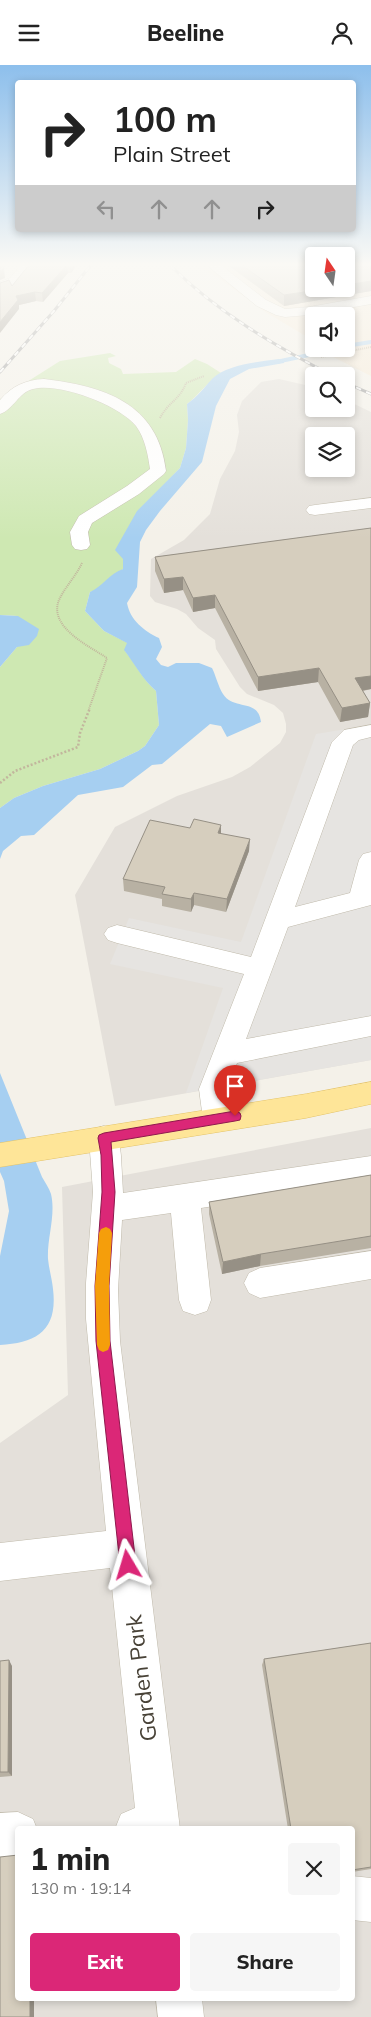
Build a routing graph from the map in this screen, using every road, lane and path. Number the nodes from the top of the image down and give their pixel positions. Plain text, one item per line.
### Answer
1 (0, 409) edge
2 (371, 503) edge
3 (315, 510) dead end
4 (81, 545) dead end
5 (58, 601) dead end
6 (371, 731) edge
7 (0, 783) edge
8 (371, 860) edge
9 (366, 898) edge
10 (278, 921) junction
11 (117, 935) dead end
12 (259, 968) junction
13 (371, 1026) edge
14 (226, 1054) junction
15 (371, 1093) edge
16 (218, 1119) junction
17 (104, 1138) junction
18 (0, 1155) edge
19 (371, 1169) edge
20 (185, 1197) junction
21 (107, 1209) junction
22 (371, 1265) edge
23 (260, 1283) dead end
24 (195, 1300) dead end
25 (126, 1547) junction
26 (0, 1562) edge
27 (151, 1826) edge
28 (15, 1834) edge
29 (0, 1835) edge
30 (355, 1898) edge
31 (371, 1900) edge
32 (179, 2001) edge
33 (181, 2017) edge

1 - 4 street
2 - 3 street
5 - 7 path
6 - 10 street
8 - 9 street
9 - 10 street
10 - 12 street
11 - 12 street
12 - 14 street
13 - 14 street
14 - 16 street
15 - 16 main road
16 - 17 main road
17 - 18 main road
17 - 21 street, Garden Park
19 - 20 street
20 - 21 street
20 - 24 street
21 - 25 street, Garden Park
22 - 23 street
25 - 26 street
25 - 27 street, Garden Park
28 - 29 street
30 - 31 street
32 - 33 street

